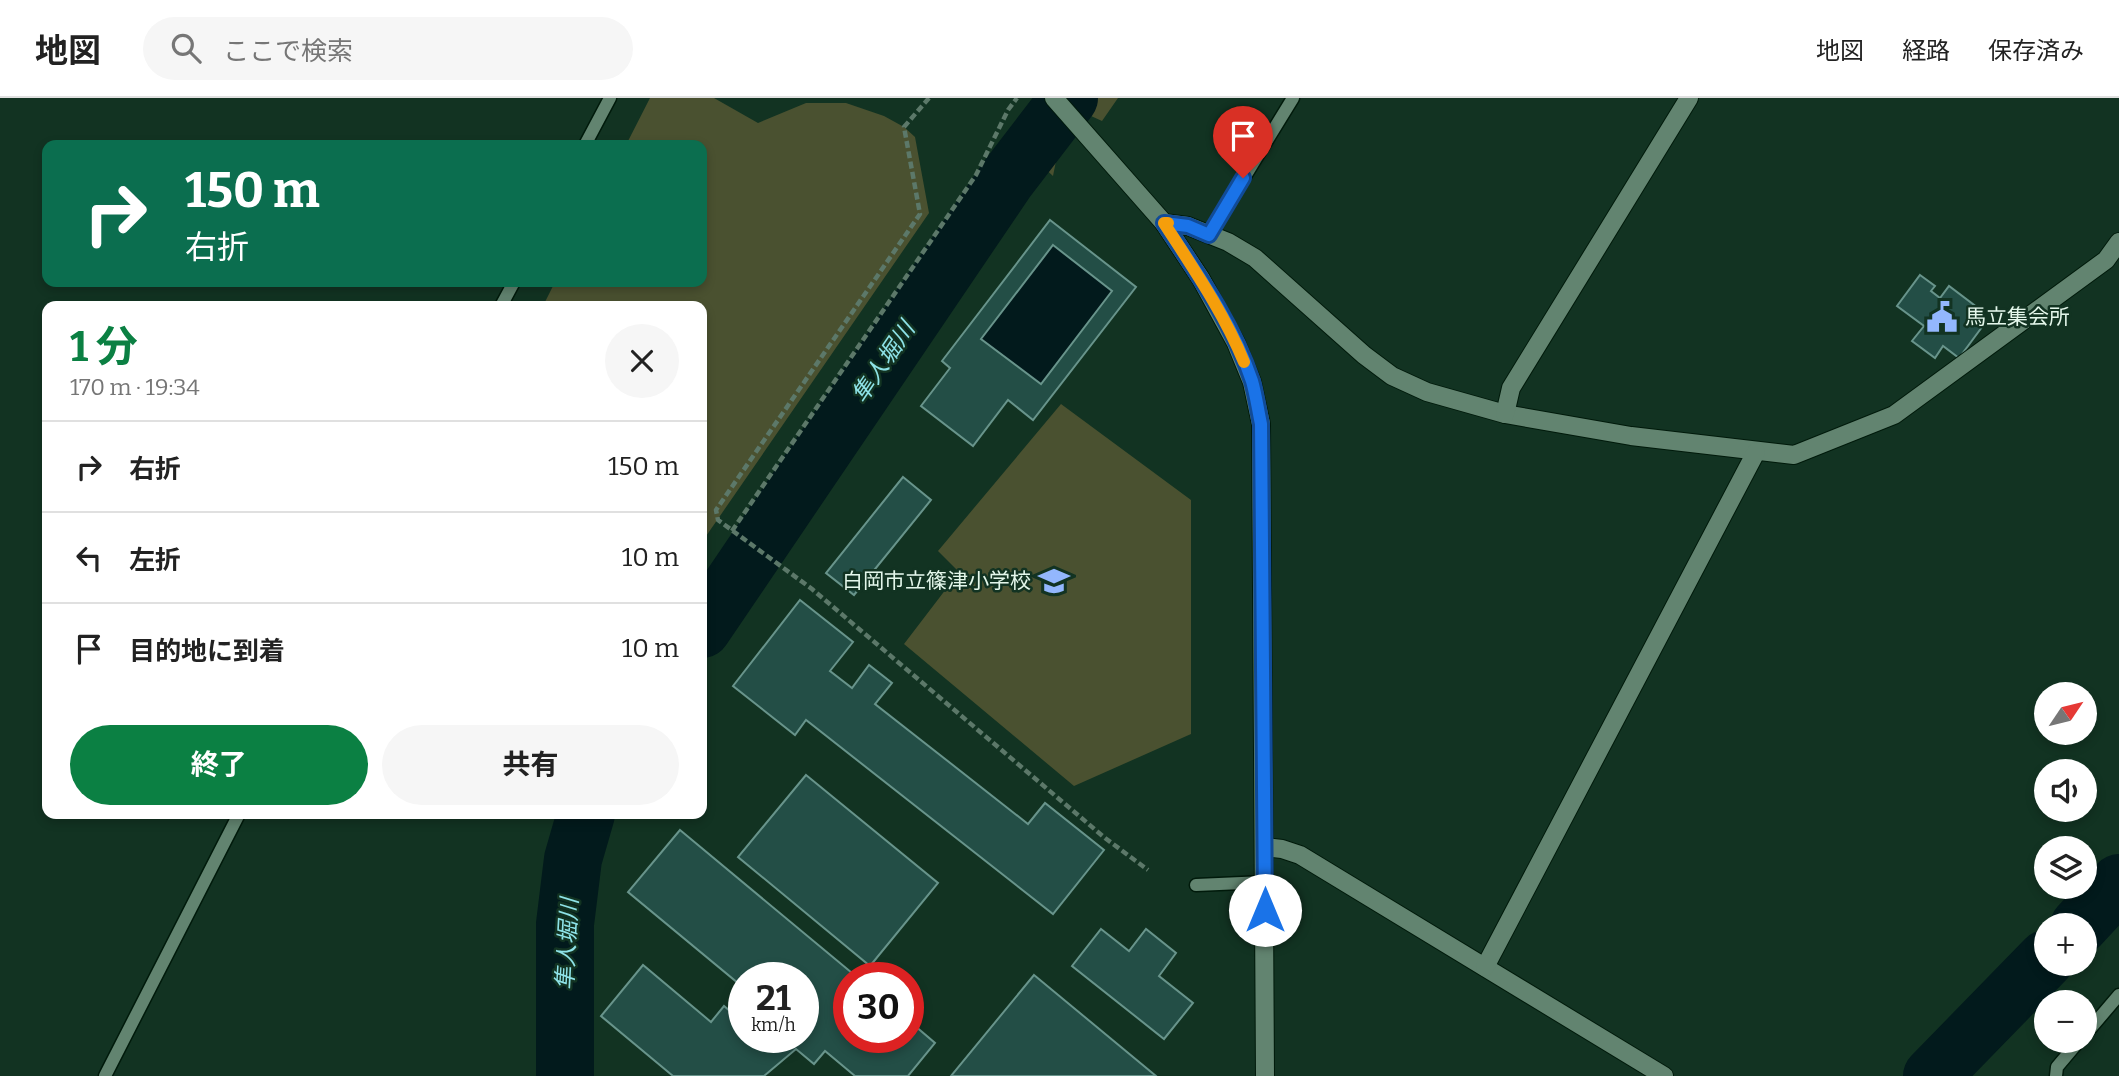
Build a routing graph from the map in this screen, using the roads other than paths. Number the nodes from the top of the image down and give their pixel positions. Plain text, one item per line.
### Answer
1 (610, 98) edge
2 (1054, 98) edge
3 (1293, 98) edge
4 (1689, 98) edge
5 (588, 140) edge
6 (1164, 223) junction
7 (1209, 235) junction
8 (2119, 242) edge
9 (1505, 414) junction
10 (1756, 452) junction
11 (236, 819) edge
12 (1265, 847) junction
13 (1265, 882) junction
14 (1196, 885) dead end
15 (1485, 967) junction
16 (2119, 995) edge
17 (2097, 1020) edge
18 (2069, 1053) edge
19 (105, 1076) edge
20 (1265, 1076) edge
21 (1664, 1076) edge
22 (2056, 1076) edge

1 - 5 lane
2 - 6 street
3 - 7 lane
4 - 9 street
6 - 7 street
6 - 12 street
7 - 9 street
8 - 10 street
9 - 10 street
10 - 15 street
11 - 19 lane
12 - 13 street
12 - 15 street
13 - 14 lane
13 - 20 street
15 - 21 street
16 - 17 lane
18 - 22 lane

